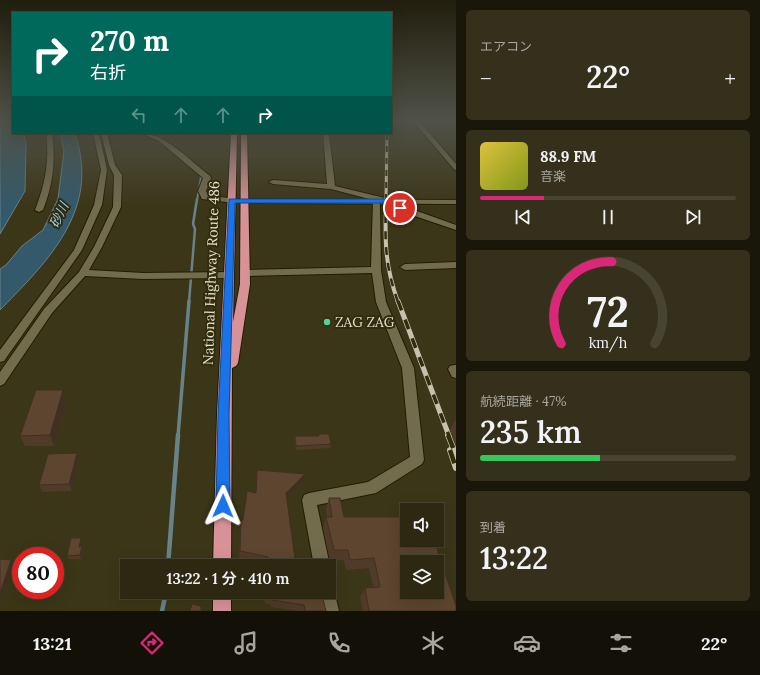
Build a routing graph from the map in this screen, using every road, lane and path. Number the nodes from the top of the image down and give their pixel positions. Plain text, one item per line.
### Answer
1 (50, 150) edge
2 (100, 150) edge
3 (108, 150) edge
4 (173, 150) edge
5 (233, 150) edge
6 (244, 150) edge
7 (328, 150) edge
8 (440, 150) edge
9 (456, 168) edge
10 (273, 182) dead end
11 (331, 187) junction
12 (231, 201) junction
13 (245, 201) junction
14 (381, 201) junction
15 (456, 202) edge
16 (38, 210) dead end
17 (456, 228) edge
18 (456, 265) edge
19 (405, 267) dead end
20 (376, 270) junction
21 (83, 273) junction
22 (245, 273) junction
23 (230, 275) junction
24 (0, 358) edge
25 (0, 381) edge
26 (224, 415) junction
27 (222, 559) edge
28 (321, 559) edge
29 (222, 599) edge
30 (328, 599) edge
31 (222, 611) edge
32 (331, 611) edge

1 - 16 street
2 - 24 street
3 - 21 street
4 - 12 street
5 - 12 highway, National Highway Route 486
6 - 13 highway, National Highway Route 486
7 - 11 street
8 - 9 street
10 - 11 street
11 - 14 street
12 - 13 street
12 - 23 highway, National Highway Route 486
13 - 14 street
13 - 22 highway, National Highway Route 486
14 - 15 street
14 - 17 street
14 - 20 street
18 - 19 street
20 - 22 street
20 - 28 street
21 - 23 street
21 - 25 street
22 - 26 highway, National Highway Route 486
23 - 26 highway, National Highway Route 486
26 - 27 highway, National Highway Route 486
29 - 31 highway
30 - 32 street

